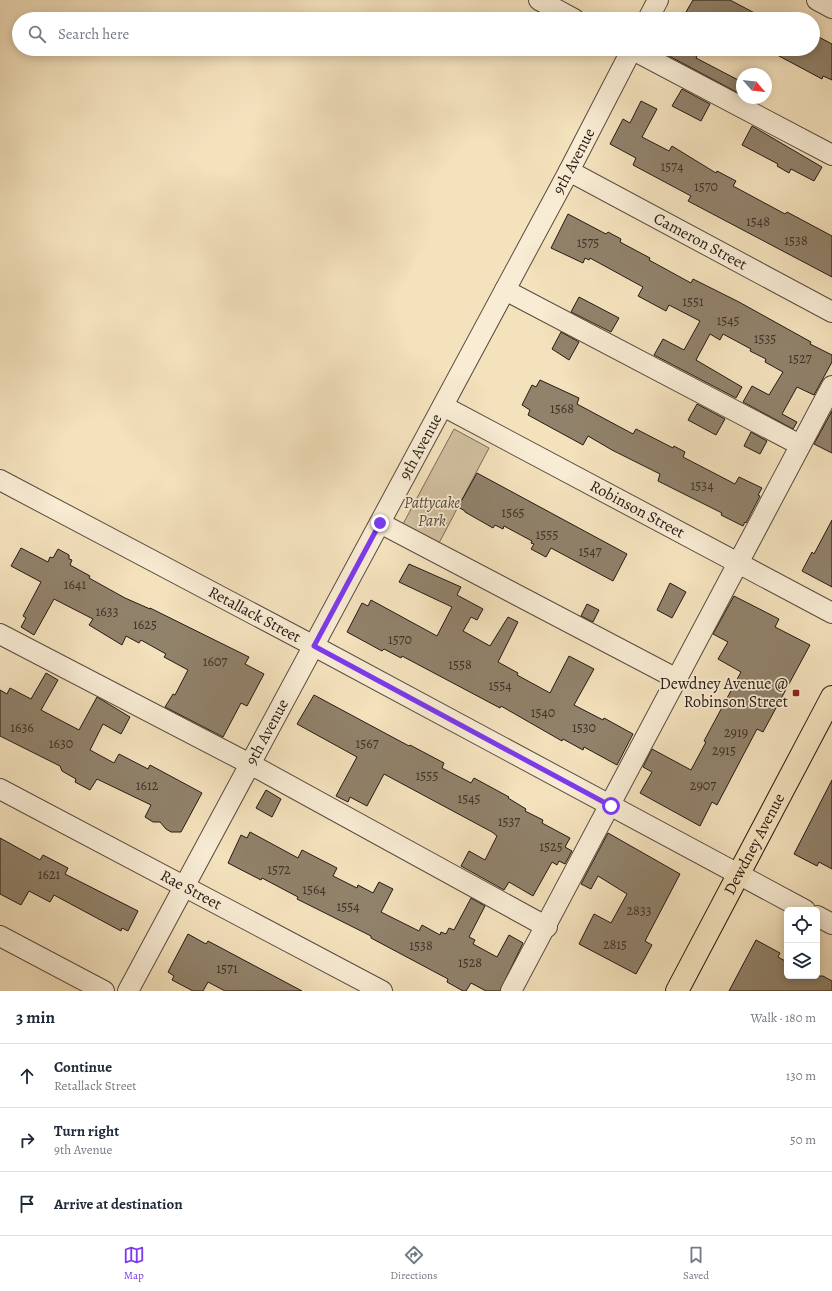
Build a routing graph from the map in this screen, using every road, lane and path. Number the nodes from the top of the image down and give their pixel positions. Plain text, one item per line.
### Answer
1 (539, 0) edge
2 (658, 0) edge
3 (817, 0) edge
4 (832, 8) edge
5 (561, 12) edge
6 (652, 12) edge
7 (627, 56) edge
8 (644, 56) edge
9 (832, 155) edge
10 (569, 172) junction
11 (505, 290) junction
12 (832, 312) edge
13 (832, 386) edge
14 (443, 406) junction
15 (800, 445) junction
16 (0, 480) edge
17 (380, 523) junction
18 (739, 563) junction
19 (832, 613) edge
20 (0, 634) edge
21 (314, 646) junction
22 (677, 679) junction
23 (832, 697) edge
24 (250, 764) junction
25 (0, 790) edge
26 (611, 806) junction
27 (738, 875) junction
28 (183, 888) junction
29 (799, 907) edge
30 (820, 918) edge
31 (832, 924) edge
32 (547, 927) junction
33 (0, 936) edge
34 (104, 991) edge
35 (128, 991) edge
36 (382, 991) edge
37 (511, 991) edge
38 (677, 991) edge

1 - 5 street
2 - 6 street
3 - 4 street
7 - 10 street, 9th Avenue
8 - 9 street
10 - 11 street, 9th Avenue
10 - 12 street, Cameron Street
11 - 14 street, 9th Avenue
11 - 15 street
13 - 15 street
14 - 17 street, 9th Avenue
14 - 18 street, Robinson Street
15 - 18 street
16 - 21 street, Retallack Street
17 - 21 street, 9th Avenue
17 - 22 street
18 - 19 street, Robinson Street
18 - 22 street
20 - 24 street
21 - 24 street, 9th Avenue
21 - 26 street, Retallack Street
22 - 26 street
23 - 27 main road, Dewdney Avenue
24 - 28 street, 9th Avenue
24 - 32 street
25 - 28 street, Rae Street
26 - 27 street, Retallack Street
26 - 32 street
27 - 29 street, Retallack Street
27 - 38 main road, Dewdney Avenue
28 - 35 street, 9th Avenue
28 - 36 street, Rae Street
30 - 31 street
32 - 37 street
33 - 34 street

